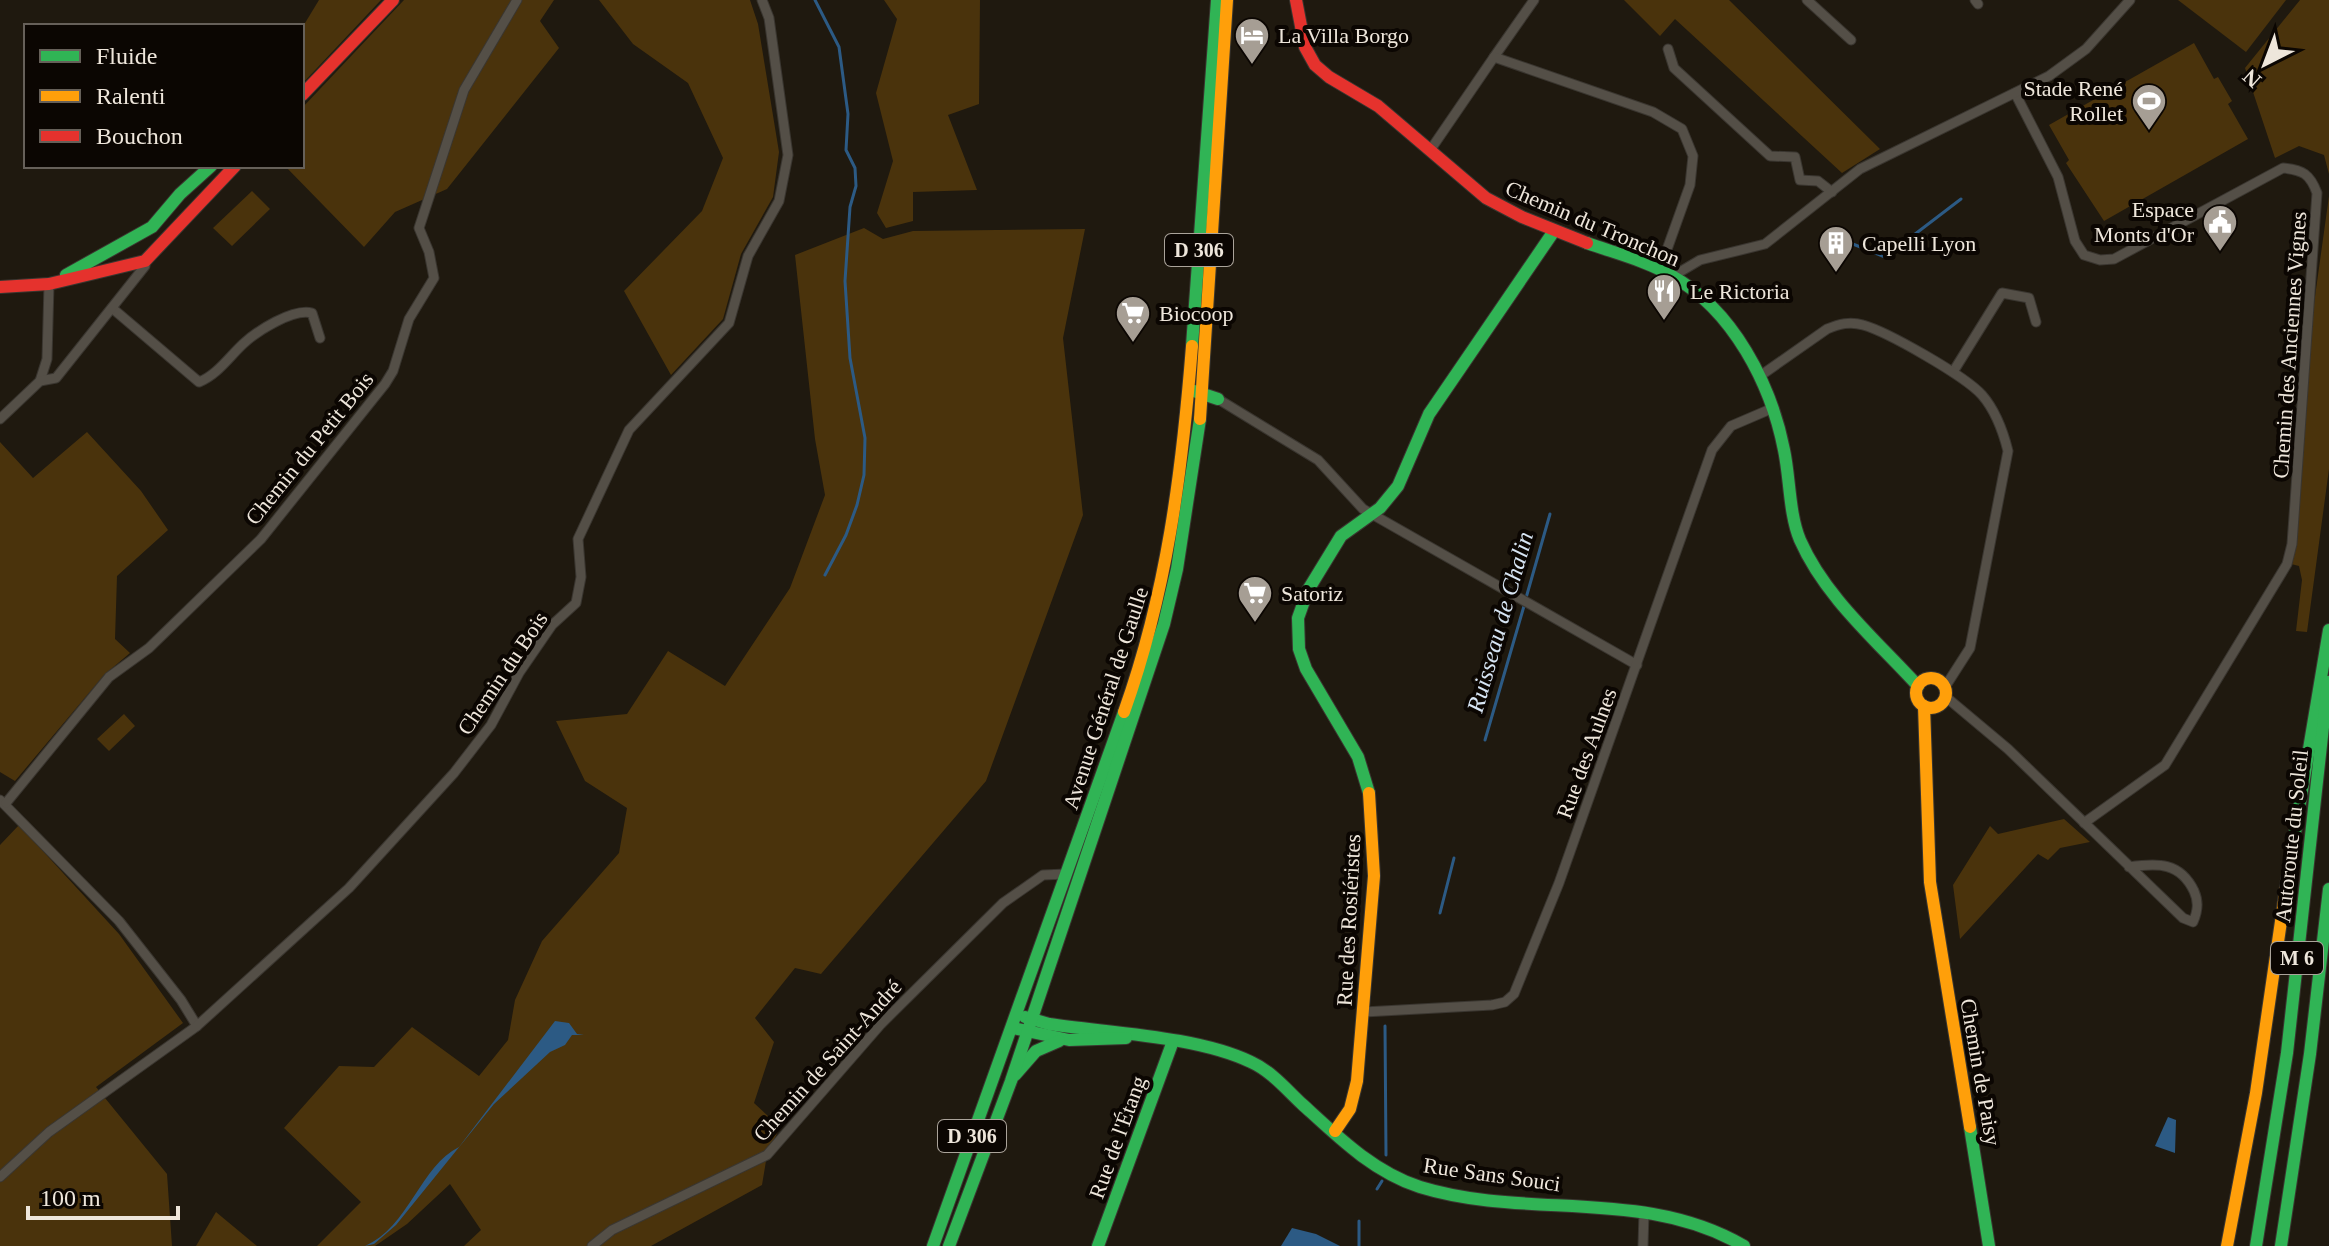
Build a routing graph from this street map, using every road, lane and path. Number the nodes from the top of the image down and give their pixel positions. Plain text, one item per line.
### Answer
1 (393, 0) edge
2 (517, 0) edge
3 (762, 0) edge
4 (1217, 0) edge
5 (1227, 0) edge
6 (1296, 0) edge
7 (1534, 0) edge
8 (1807, 0) edge
9 (2130, 0) edge
10 (1851, 40) dead end
11 (1668, 49) dead end
12 (1494, 57) junction
13 (304, 93) edge
14 (2015, 93) junction
15 (1431, 149) junction
16 (209, 168) edge
17 (233, 168) edge
18 (1832, 192) junction
19 (1554, 231) junction
20 (145, 261) junction
21 (1660, 269) junction
22 (1673, 276) junction
23 (49, 284) junction
24 (0, 287) edge
25 (112, 308) junction
26 (2036, 322) dead end
27 (320, 338) dead end
28 (1953, 372) junction
29 (1760, 376) junction
30 (40, 381) junction
31 (1189, 389) junction
32 (1202, 394) junction
33 (1218, 399) joint
34 (1773, 408) junction
35 (0, 419) edge
36 (1372, 513) junction
37 (2329, 630) edge
38 (1637, 665) junction
39 (2329, 668) edge
40 (1922, 682) junction
41 (1943, 688) junction
42 (1928, 707) junction
43 (3, 801) edge
44 (2084, 823) junction
45 (2129, 867) junction
46 (1073, 875) junction
47 (2329, 889) edge
48 (1364, 1012) junction
49 (1032, 1019) junction
50 (1015, 1021) junction
51 (197, 1026) junction
52 (1129, 1037) junction
53 (1025, 1038) junction
54 (1070, 1040) junction
55 (1173, 1041) junction
56 (1011, 1081) junction
57 (1335, 1131) junction
58 (0, 1177) edge
59 (1644, 1212) junction
60 (592, 1246) edge
61 (933, 1246) edge
62 (949, 1246) edge
63 (1098, 1246) edge
64 (1643, 1246) edge
65 (1744, 1246) edge
66 (1989, 1246) edge
67 (2227, 1246) edge
68 (2256, 1246) edge
69 (2281, 1246) edge

1 - 13 main road
2 - 43 street, Chemin du Petit Bois
3 - 51 street, Chemin du Bois
4 - 31 main road, Avenue Général de Gaulle / D 306
5 - 32 main road, Avenue Général de Gaulle / D 306
6 - 15 main road, Chemin du Tronchon
7 - 12 street
8 - 10 street
9 - 14 street
11 - 18 street
12 - 15 street
12 - 21 street
14 - 18 street
14 - 44 street, Chemin des Anciennes Vignes
15 - 19 main road, Chemin du Tronchon
16 - 23 main road
17 - 20 main road
18 - 22 street
19 - 21 main road, Chemin du Tronchon
19 - 36 main road, Rue des Rosiéristes
20 - 23 main road
20 - 25 street
21 - 22 main road, Chemin du Tronchon
22 - 29 main road, Chemin du Tronchon
23 - 24 main road
23 - 30 street
25 - 27 street
25 - 30 street
26 - 28 street
28 - 29 street
28 - 41 street
29 - 34 main road, Chemin du Tronchon
30 - 35 street
31 - 32 main road
31 - 46 main road, Avenue Général de Gaulle / D 306
32 - 33 main road
32 - 46 main road, Avenue Général de Gaulle / D 306
33 - 36 street
34 - 38 street, Rue des Aulnes
34 - 40 main road, Chemin du Tronchon
36 - 38 street
36 - 48 main road, Rue des Rosiéristes
37 - 67 main road
38 - 48 street, Rue des Aulnes
39 - 68 main road, Autoroute du Soleil / M 6
40 - 41 main road
40 - 42 main road
41 - 42 main road
41 - 44 street
42 - 66 main road, Chemin de Paisy
43 - 51 street
44 - 45 street
45 - 45 street
46 - 49 main road, D 306
46 - 50 main road, D 306
46 - 60 street, Chemin de Saint-André
47 - 69 main road, Autoroute du Soleil / M 6
48 - 57 main road, Rue des Rosiéristes
49 - 50 main road, Rue Sans Souci
49 - 52 main road, Rue Sans Souci
49 - 53 main road
50 - 53 main road, Rue Sans Souci
50 - 61 main road, D 306
51 - 58 street, Chemin du Bois
52 - 54 main road, Rue Sans Souci
52 - 55 main road, Rue Sans Souci
53 - 54 main road, Rue Sans Souci
53 - 56 main road, D 306
54 - 56 main road
55 - 57 main road, Rue Sans Souci
55 - 63 main road, Rue de l'Étang
56 - 62 main road, D 306
57 - 59 main road, Rue Sans Souci
59 - 64 street
59 - 65 main road, Rue Sans Souci

